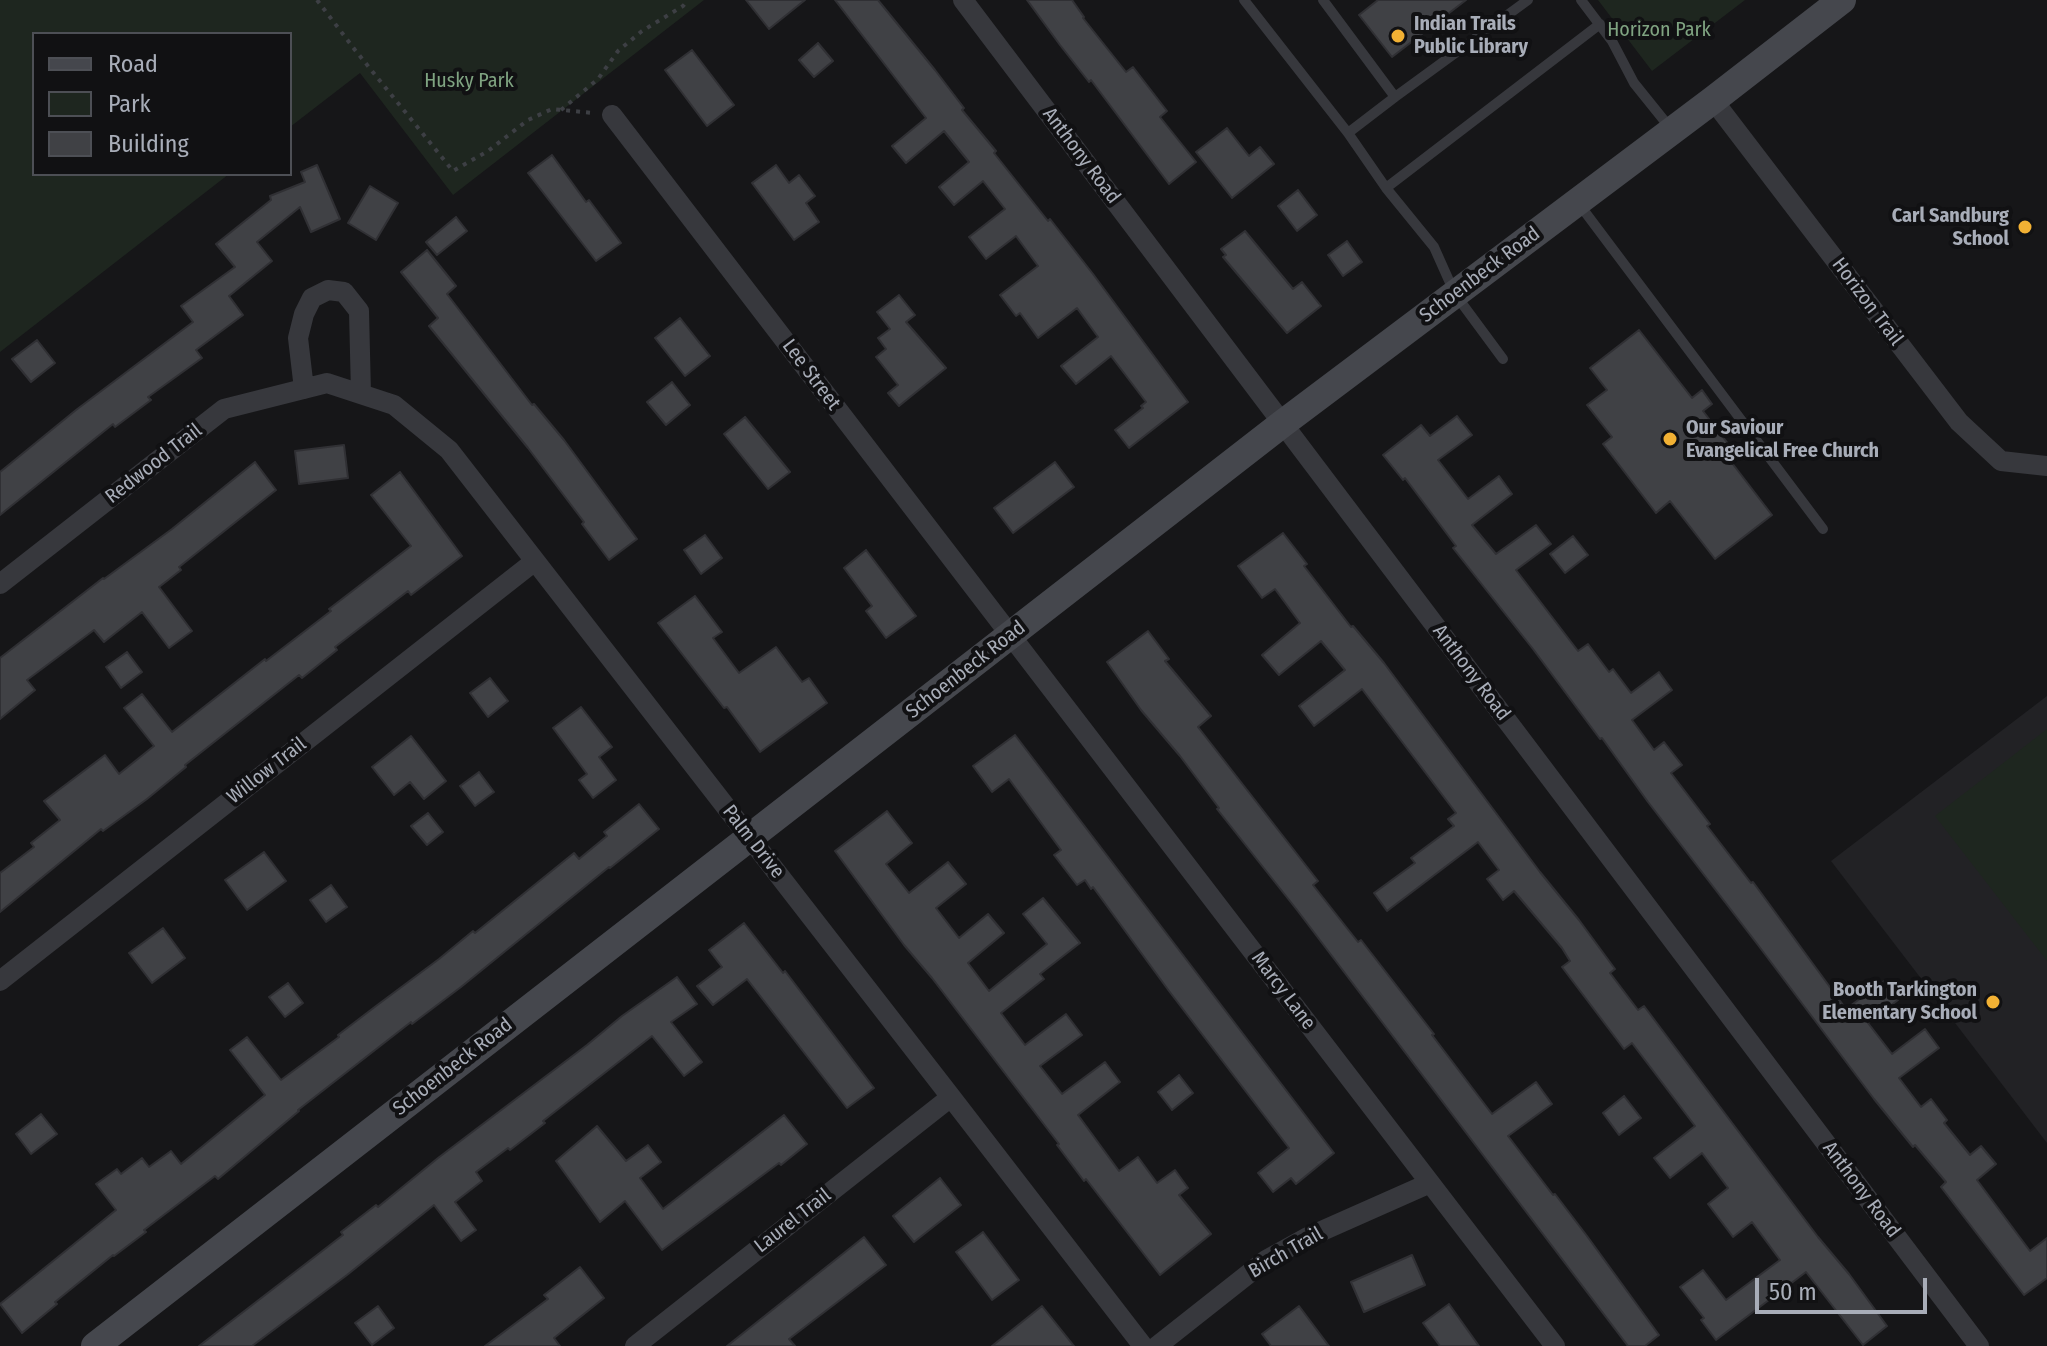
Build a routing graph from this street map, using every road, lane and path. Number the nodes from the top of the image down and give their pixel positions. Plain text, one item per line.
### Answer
1 (317, 0) edge
2 (688, 0) edge
3 (963, 0) edge
4 (1244, 0) edge
5 (1323, 0) edge
6 (1528, 0) edge
7 (1581, 0) edge
8 (1842, 0) edge
9 (1600, 24) junction
10 (1395, 97) junction
11 (1713, 100) junction
12 (560, 110) junction
13 (612, 115) joint
14 (1672, 131) junction
15 (1348, 133) junction
16 (1386, 188) junction
17 (1577, 202) junction
18 (1455, 294) junction
19 (1503, 359) dead end
20 (327, 383) joint
21 (304, 389) junction
22 (361, 394) junction
23 (1282, 424) junction
24 (2047, 466) edge
25 (1823, 529) dead end
26 (535, 561) junction
27 (0, 584) edge
28 (1011, 636) junction
29 (749, 837) junction
30 (0, 981) edge
31 (951, 1097) junction
32 (1430, 1183) junction
33 (95, 1346) edge
34 (635, 1346) edge
35 (1143, 1346) edge
36 (1157, 1346) edge
37 (1555, 1346) edge
38 (1979, 1346) edge

1 - 12 path
2 - 12 path
3 - 23 street, Anthony Road
4 - 15 lane
5 - 10 lane
6 - 10 lane
7 - 9 lane
8 - 11 main road, Schoenbeck Road
9 - 14 lane
9 - 16 lane
10 - 15 lane
11 - 14 main road, Schoenbeck Road
11 - 24 street, Horizon Trail
12 - 13 path
13 - 28 street, Lee Street
14 - 17 main road, Schoenbeck Road
15 - 16 lane
16 - 18 lane
17 - 18 main road, Schoenbeck Road
17 - 25 lane
18 - 19 lane
18 - 23 main road, Schoenbeck Road
20 - 21 street, Redwood Trail
20 - 22 street, Palm Drive
21 - 22 street
21 - 27 street, Redwood Trail
22 - 26 street, Palm Drive
23 - 28 main road, Schoenbeck Road
23 - 38 street, Anthony Road
26 - 29 street, Palm Drive
26 - 30 street, Willow Trail
28 - 29 main road, Schoenbeck Road
28 - 32 street, Marcy Lane
29 - 31 street, Palm Drive
29 - 33 main road, Schoenbeck Road
31 - 34 street, Laurel Trail
31 - 35 street, Palm Drive
32 - 36 street, Birch Trail
32 - 37 street, Marcy Lane

